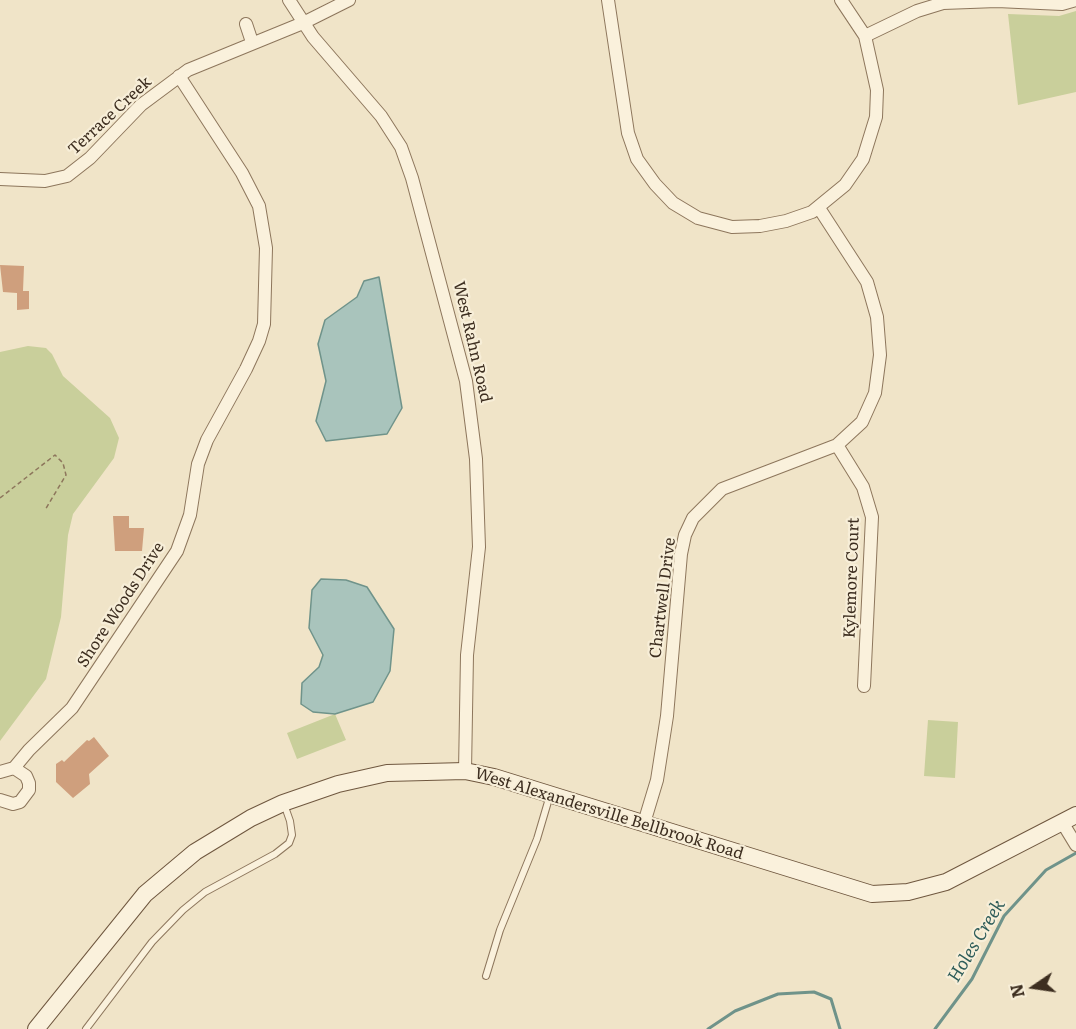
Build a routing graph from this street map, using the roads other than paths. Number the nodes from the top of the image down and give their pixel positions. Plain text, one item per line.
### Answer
1 (289, 0) edge
2 (349, 0) edge
3 (608, 0) edge
4 (841, 0) edge
5 (1076, 0) edge
6 (303, 22) junction
7 (246, 24) dead end
8 (865, 36) junction
9 (252, 42) junction
10 (179, 76) junction
11 (0, 178) edge
12 (819, 208) junction
13 (837, 445) junction
14 (864, 686) dead end
15 (14, 768) junction
16 (465, 771) junction
17 (0, 772) edge
18 (551, 794) junction
19 (0, 800) edge
20 (283, 803) junction
21 (1069, 818) edge
22 (644, 823) junction
23 (1075, 843) edge
24 (486, 976) dead end
25 (43, 1027) edge
26 (86, 1029) edge

1 - 6 street, West Rahn Road
2 - 6 street, Terrace Creek
3 - 12 street
4 - 8 street
5 - 8 street
6 - 9 street, Terrace Creek
6 - 16 street, West Rahn Road
7 - 9 street
8 - 12 street
9 - 10 street, Terrace Creek
10 - 11 street, Terrace Creek
10 - 15 street, Shore Woods Drive
12 - 13 street, Chartwell Drive
13 - 14 street, Kylemore Court
13 - 22 street, Chartwell Drive
15 - 17 street
15 - 19 street
16 - 18 main road, West Alexandersville Bellbrook Road
16 - 20 main road, West Alexandersville Bellbrook Road
18 - 22 main road, West Alexandersville Bellbrook Road
18 - 24 lane
20 - 25 main road, West Alexandersville Bellbrook Road
20 - 26 lane
21 - 22 main road, West Alexandersville Bellbrook Road
21 - 23 street

